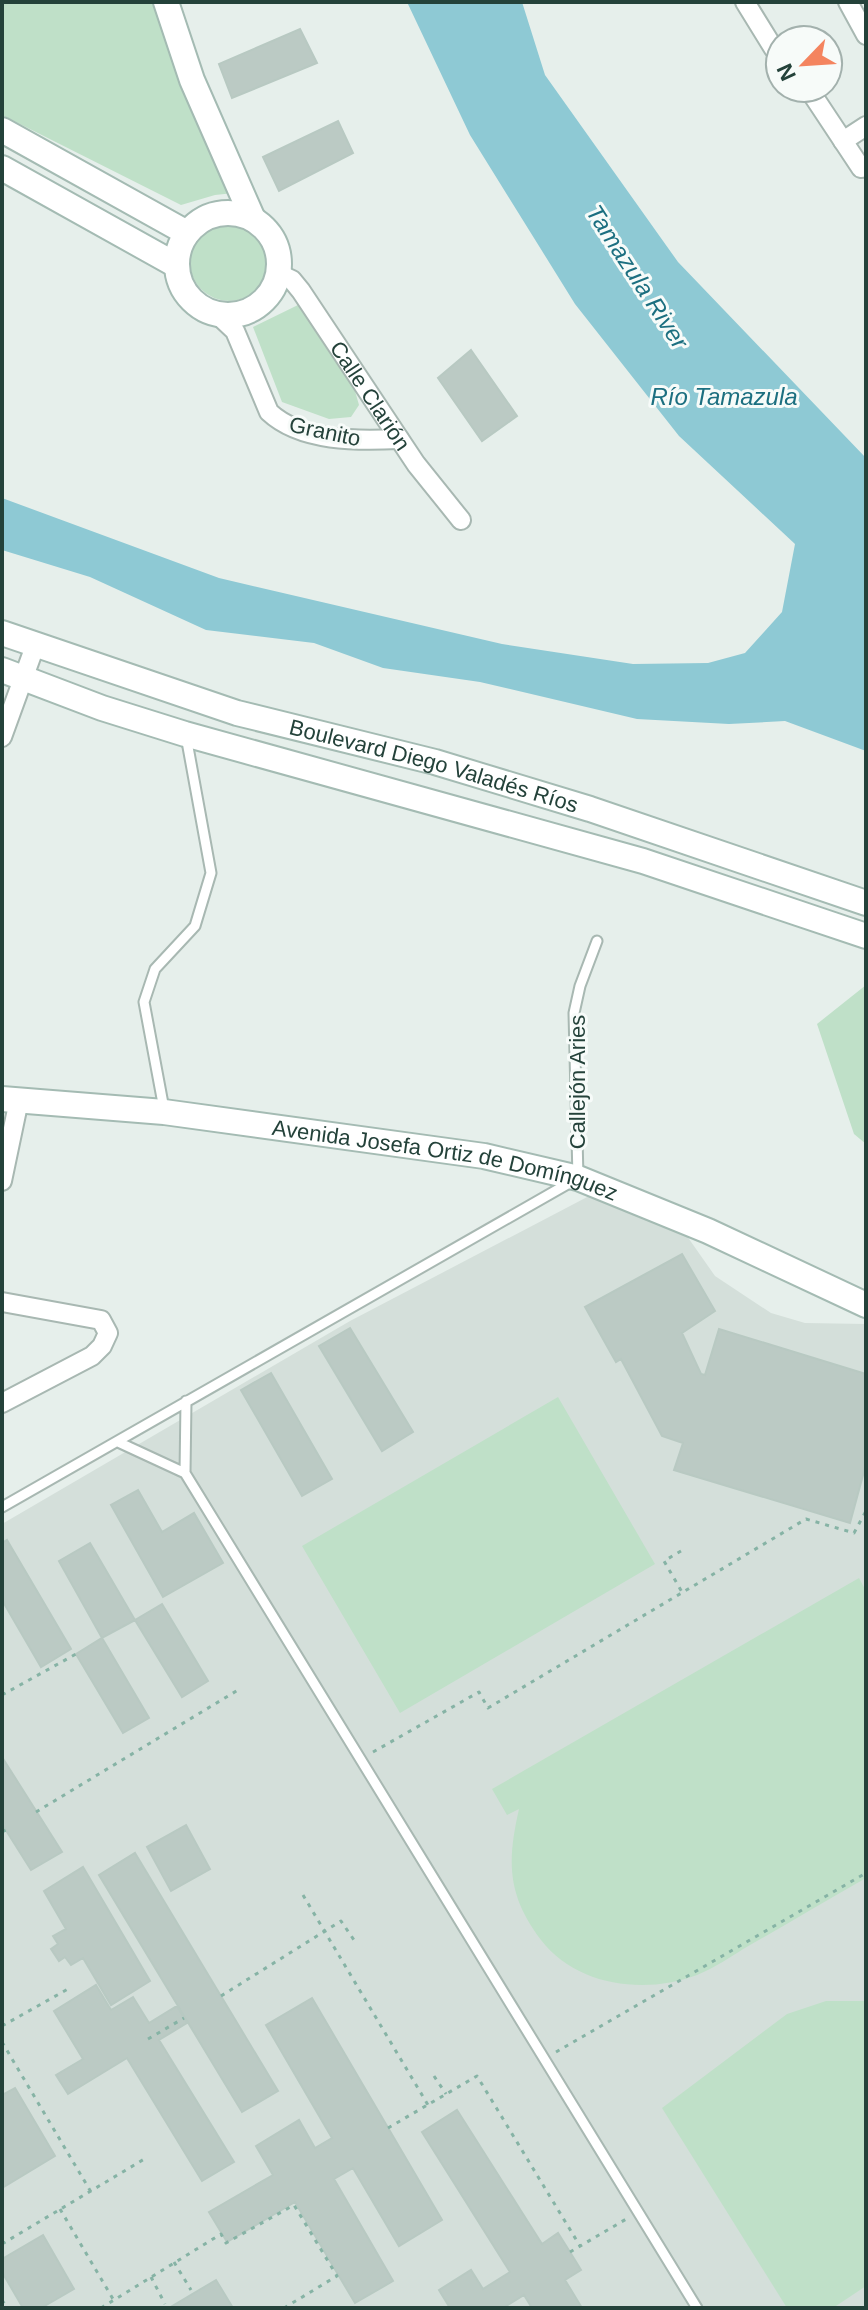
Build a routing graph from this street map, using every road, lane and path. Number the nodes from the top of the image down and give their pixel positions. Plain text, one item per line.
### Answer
1 (166, 2) edge
2 (745, 2) edge
3 (848, 2) edge
4 (863, 24) edge
5 (764, 33) edge
6 (819, 104) edge
7 (866, 126) edge
8 (2, 130) edge
9 (843, 141) junction
10 (2, 168) edge
11 (861, 168) dead end
12 (253, 219) junction
13 (187, 233) junction
14 (176, 265) junction
15 (279, 274) junction
16 (218, 315) junction
17 (399, 439) junction
18 (461, 520) dead end
19 (2, 633) edge
20 (35, 646) junction
21 (12, 675) edge
22 (185, 734) junction
23 (2, 737) edge
24 (866, 903) edge
25 (866, 936) edge
26 (597, 941) dead end
27 (10, 1099) edge
28 (164, 1112) junction
29 (578, 1178) junction
30 (2, 1181) edge
31 (2, 1302) edge
32 (866, 1305) edge
33 (186, 1401) junction
34 (2, 1403) edge
35 (118, 1442) junction
36 (185, 1473) junction
37 (2, 1507) edge
38 (866, 1511) edge
39 (681, 1551) dead end
40 (683, 1592) junction
41 (76, 1654) dead end
42 (238, 1690) dead end
43 (2, 1695) edge
44 (363, 1758) junction
45 (36, 1812) dead end
46 (866, 1873) edge
47 (303, 1895) dead end
48 (325, 1931) junction
49 (354, 1940) dead end
50 (68, 1989) dead end
51 (221, 1996) dead end
52 (184, 2018) dead end
53 (2, 2026) edge
54 (148, 2039) dead end
55 (2, 2042) edge
56 (546, 2058) junction
57 (434, 2076) dead end
58 (446, 2094) junction
59 (428, 2105) junction
60 (388, 2128) dead end
61 (146, 2158) dead end
62 (91, 2192) junction
63 (60, 2209) junction
64 (638, 2212) junction
65 (3, 2242) edge
66 (580, 2246) junction
67 (570, 2252) dead end
68 (174, 2262) junction
69 (151, 2277) junction
70 (191, 2290) dead end
71 (2, 2300) edge
72 (114, 2300) junction
73 (165, 2304) dead end
74 (7, 2308) edge
75 (101, 2308) edge
76 (284, 2308) edge
77 (697, 2308) edge

1 - 12 street
2 - 5 street
3 - 4 street
6 - 9 street
7 - 9 street
8 - 13 street
9 - 11 street
10 - 14 street
12 - 13 street
12 - 15 street
13 - 14 street
14 - 16 street
15 - 16 street
15 - 17 street, Calle Clarión
16 - 17 street, Granito
17 - 18 street, Calle Clarión
19 - 20 street, Boulevard Diego Valadés Ríos
20 - 21 street
20 - 24 street, Boulevard Diego Valadés Ríos
21 - 22 street, Boulevard Diego Valadés Ríos
21 - 23 street
22 - 25 street, Boulevard Diego Valadés Ríos
22 - 28 lane
26 - 29 lane, Callejón Aries
27 - 28 street, Avenida Josefa Ortiz de Domínguez
27 - 30 street
28 - 29 street, Avenida Josefa Ortiz de Domínguez
29 - 32 street, Avenida Josefa Ortiz de Domínguez
29 - 33 lane
31 - 34 street
33 - 35 lane
33 - 36 lane
35 - 36 lane
35 - 37 lane
36 - 44 lane
38 - 40 path
39 - 40 path
40 - 44 path
41 - 43 path
42 - 45 path
44 - 56 lane
46 - 56 path
47 - 48 path
48 - 49 path
48 - 51 path
48 - 59 path
50 - 53 path
52 - 54 path
55 - 62 path
56 - 64 lane
57 - 58 path
58 - 59 path
58 - 66 path
59 - 60 path
61 - 62 path
62 - 63 path
63 - 65 path
63 - 72 path
64 - 66 path
64 - 77 lane
66 - 67 path
68 - 69 path
68 - 70 path
68 - 76 path
69 - 72 path
69 - 73 path
71 - 74 path
72 - 75 path

